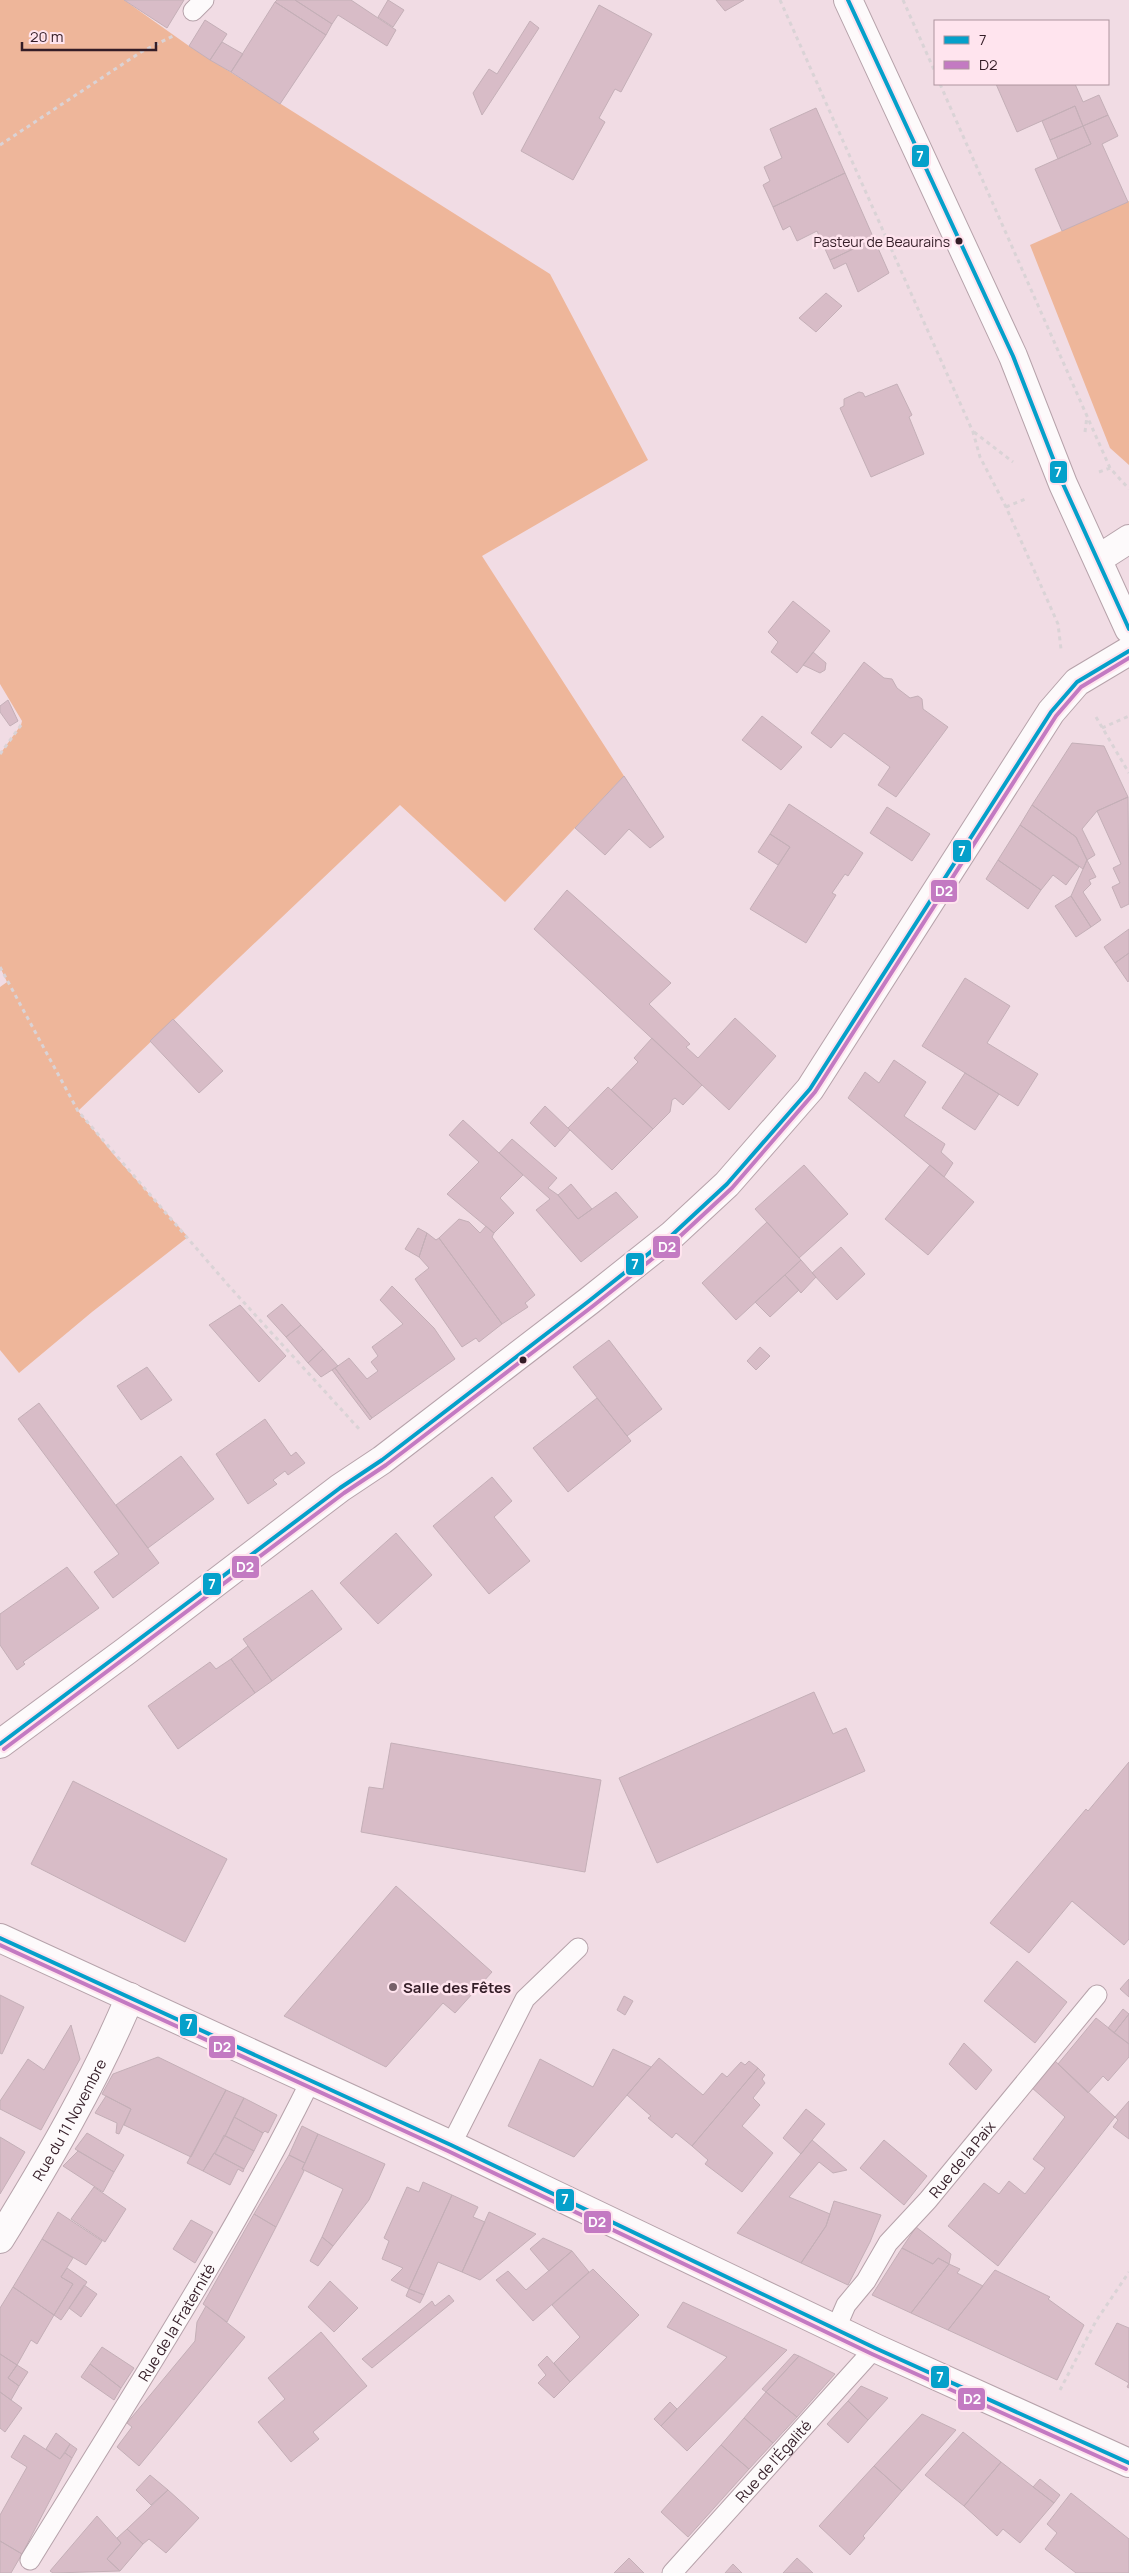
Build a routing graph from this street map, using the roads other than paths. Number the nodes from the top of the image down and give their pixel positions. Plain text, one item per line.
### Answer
1 (848, 0) edge
2 (1129, 539) edge
3 (1098, 560) junction
4 (1129, 629) edge
5 (1129, 651) edge
6 (0, 1744) edge
7 (0, 1938) edge
8 (578, 1948) dead end
9 (1096, 1995) dead end
10 (130, 1997) junction
11 (311, 2080) junction
12 (451, 2145) junction
13 (0, 2239) edge
14 (836, 2328) junction
15 (875, 2348) junction
16 (1129, 2463) edge
17 (30, 2560) dead end
18 (672, 2573) edge

1 - 3 main road
2 - 3 main road
3 - 4 main road
5 - 6 main road
7 - 10 main road
8 - 12 lane
9 - 14 lane, Rue de la Paix
10 - 11 main road
10 - 13 main road, Rue du 11 Novembre
11 - 12 main road
11 - 17 lane, Rue de la Fraternité
12 - 14 main road
14 - 15 main road
15 - 16 main road
15 - 18 lane, Rue de l'Égalité

